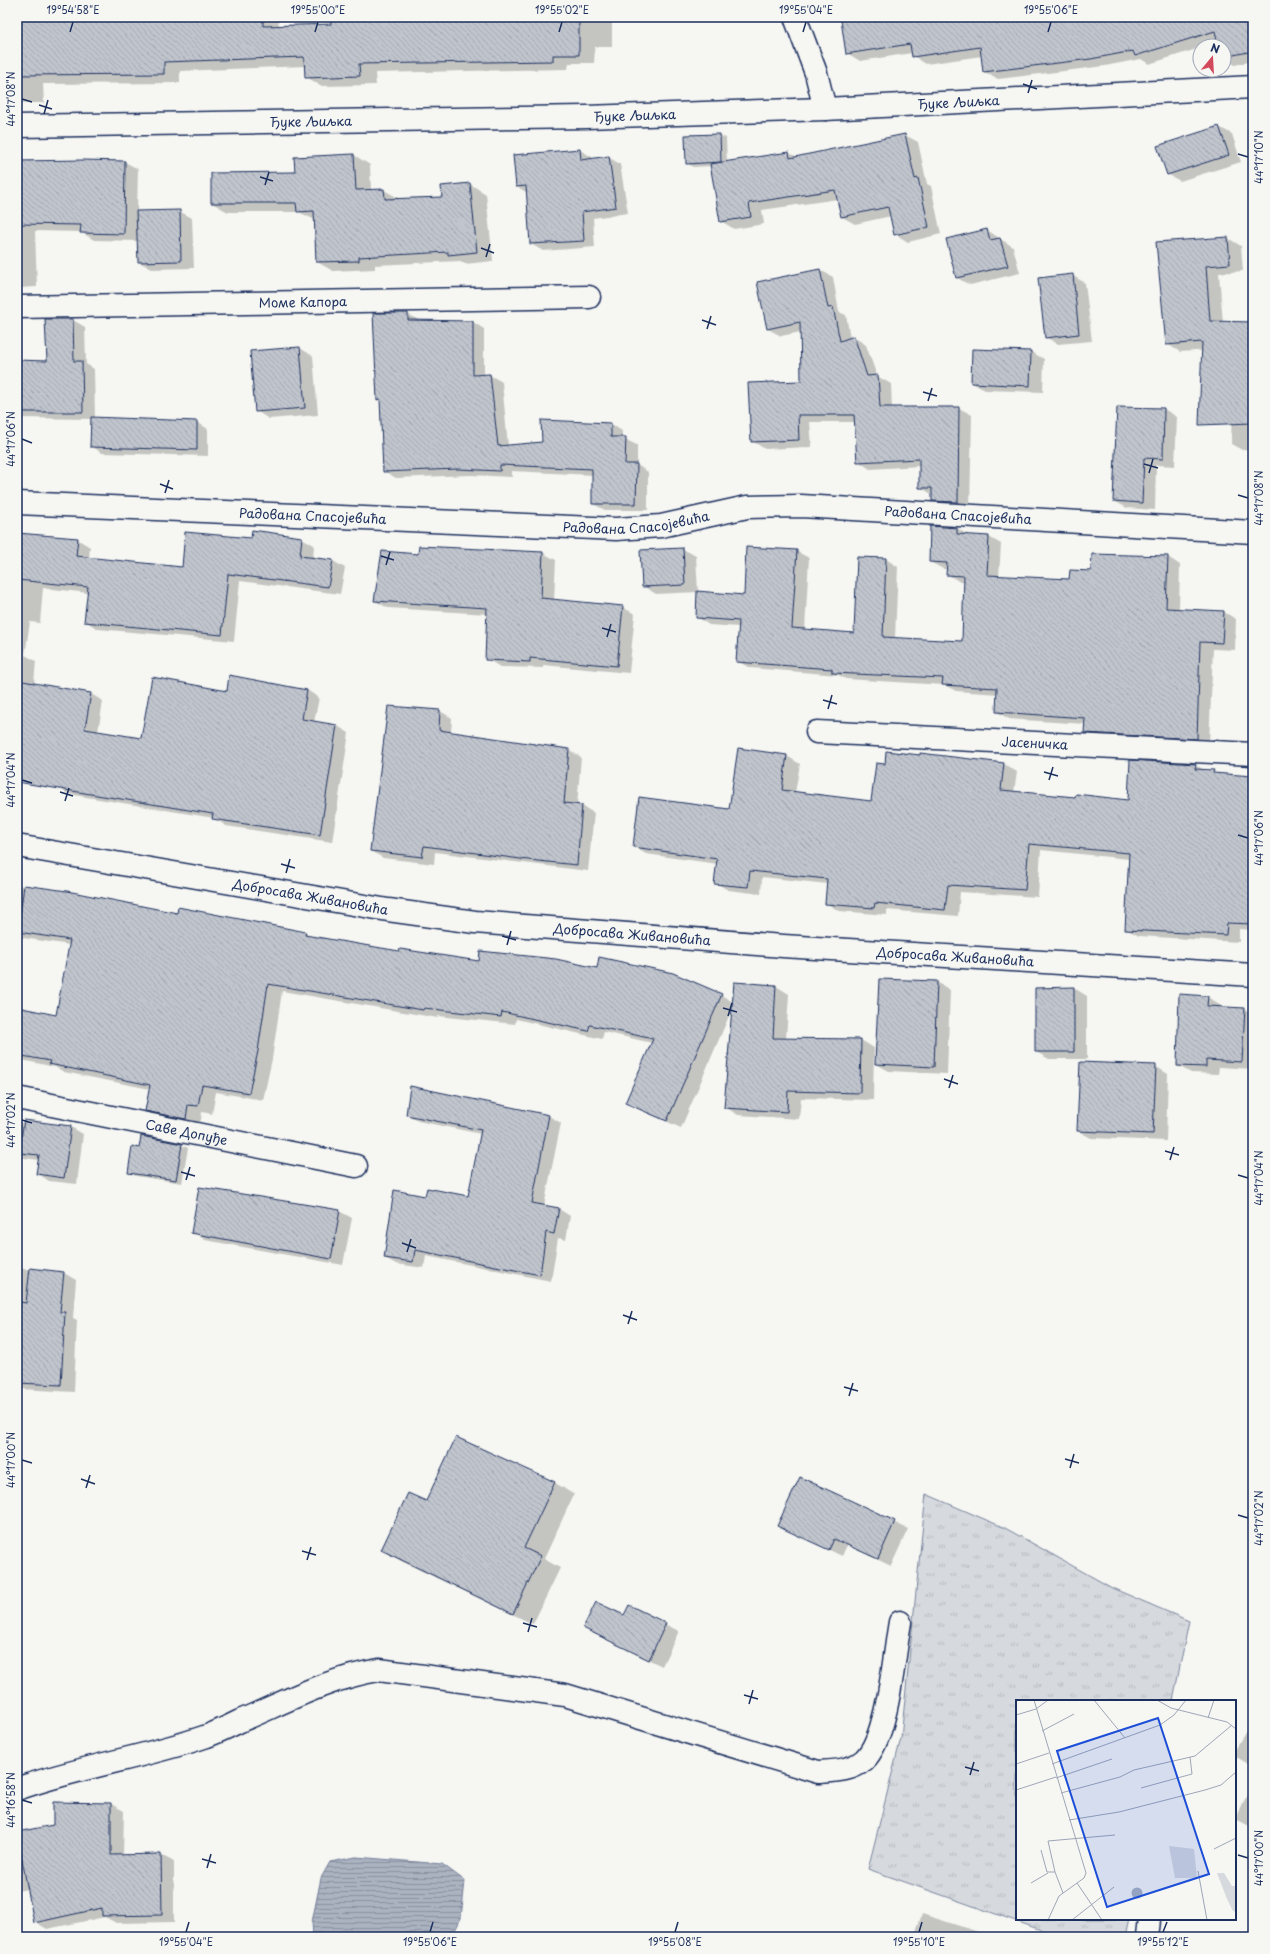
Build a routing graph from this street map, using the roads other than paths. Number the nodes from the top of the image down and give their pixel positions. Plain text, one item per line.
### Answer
1 (795, 17) edge
2 (1253, 87) edge
3 (825, 109) junction
4 (17, 126) edge
5 (589, 297) dead end
6 (17, 307) edge
7 (17, 503) edge
8 (1253, 532) edge
9 (816, 732) dead end
10 (1253, 754) edge
11 (17, 846) edge
12 (1253, 975) edge
13 (17, 1098) edge
14 (356, 1166) dead end
15 (900, 1622) dead end
16 (17, 1789) edge
17 (1149, 1920) edge
18 (1147, 1937) edge

1 - 3 street
2 - 3 street, Ђуке Љиљка
3 - 4 street, Ђуке Љиљка
5 - 6 street, Моме Капора
7 - 8 street, Радована Спасојевића
9 - 10 street, Јасеничка
11 - 12 street, Добросава Живановића
13 - 14 street, Саве Допуђе
15 - 16 street
17 - 18 street

